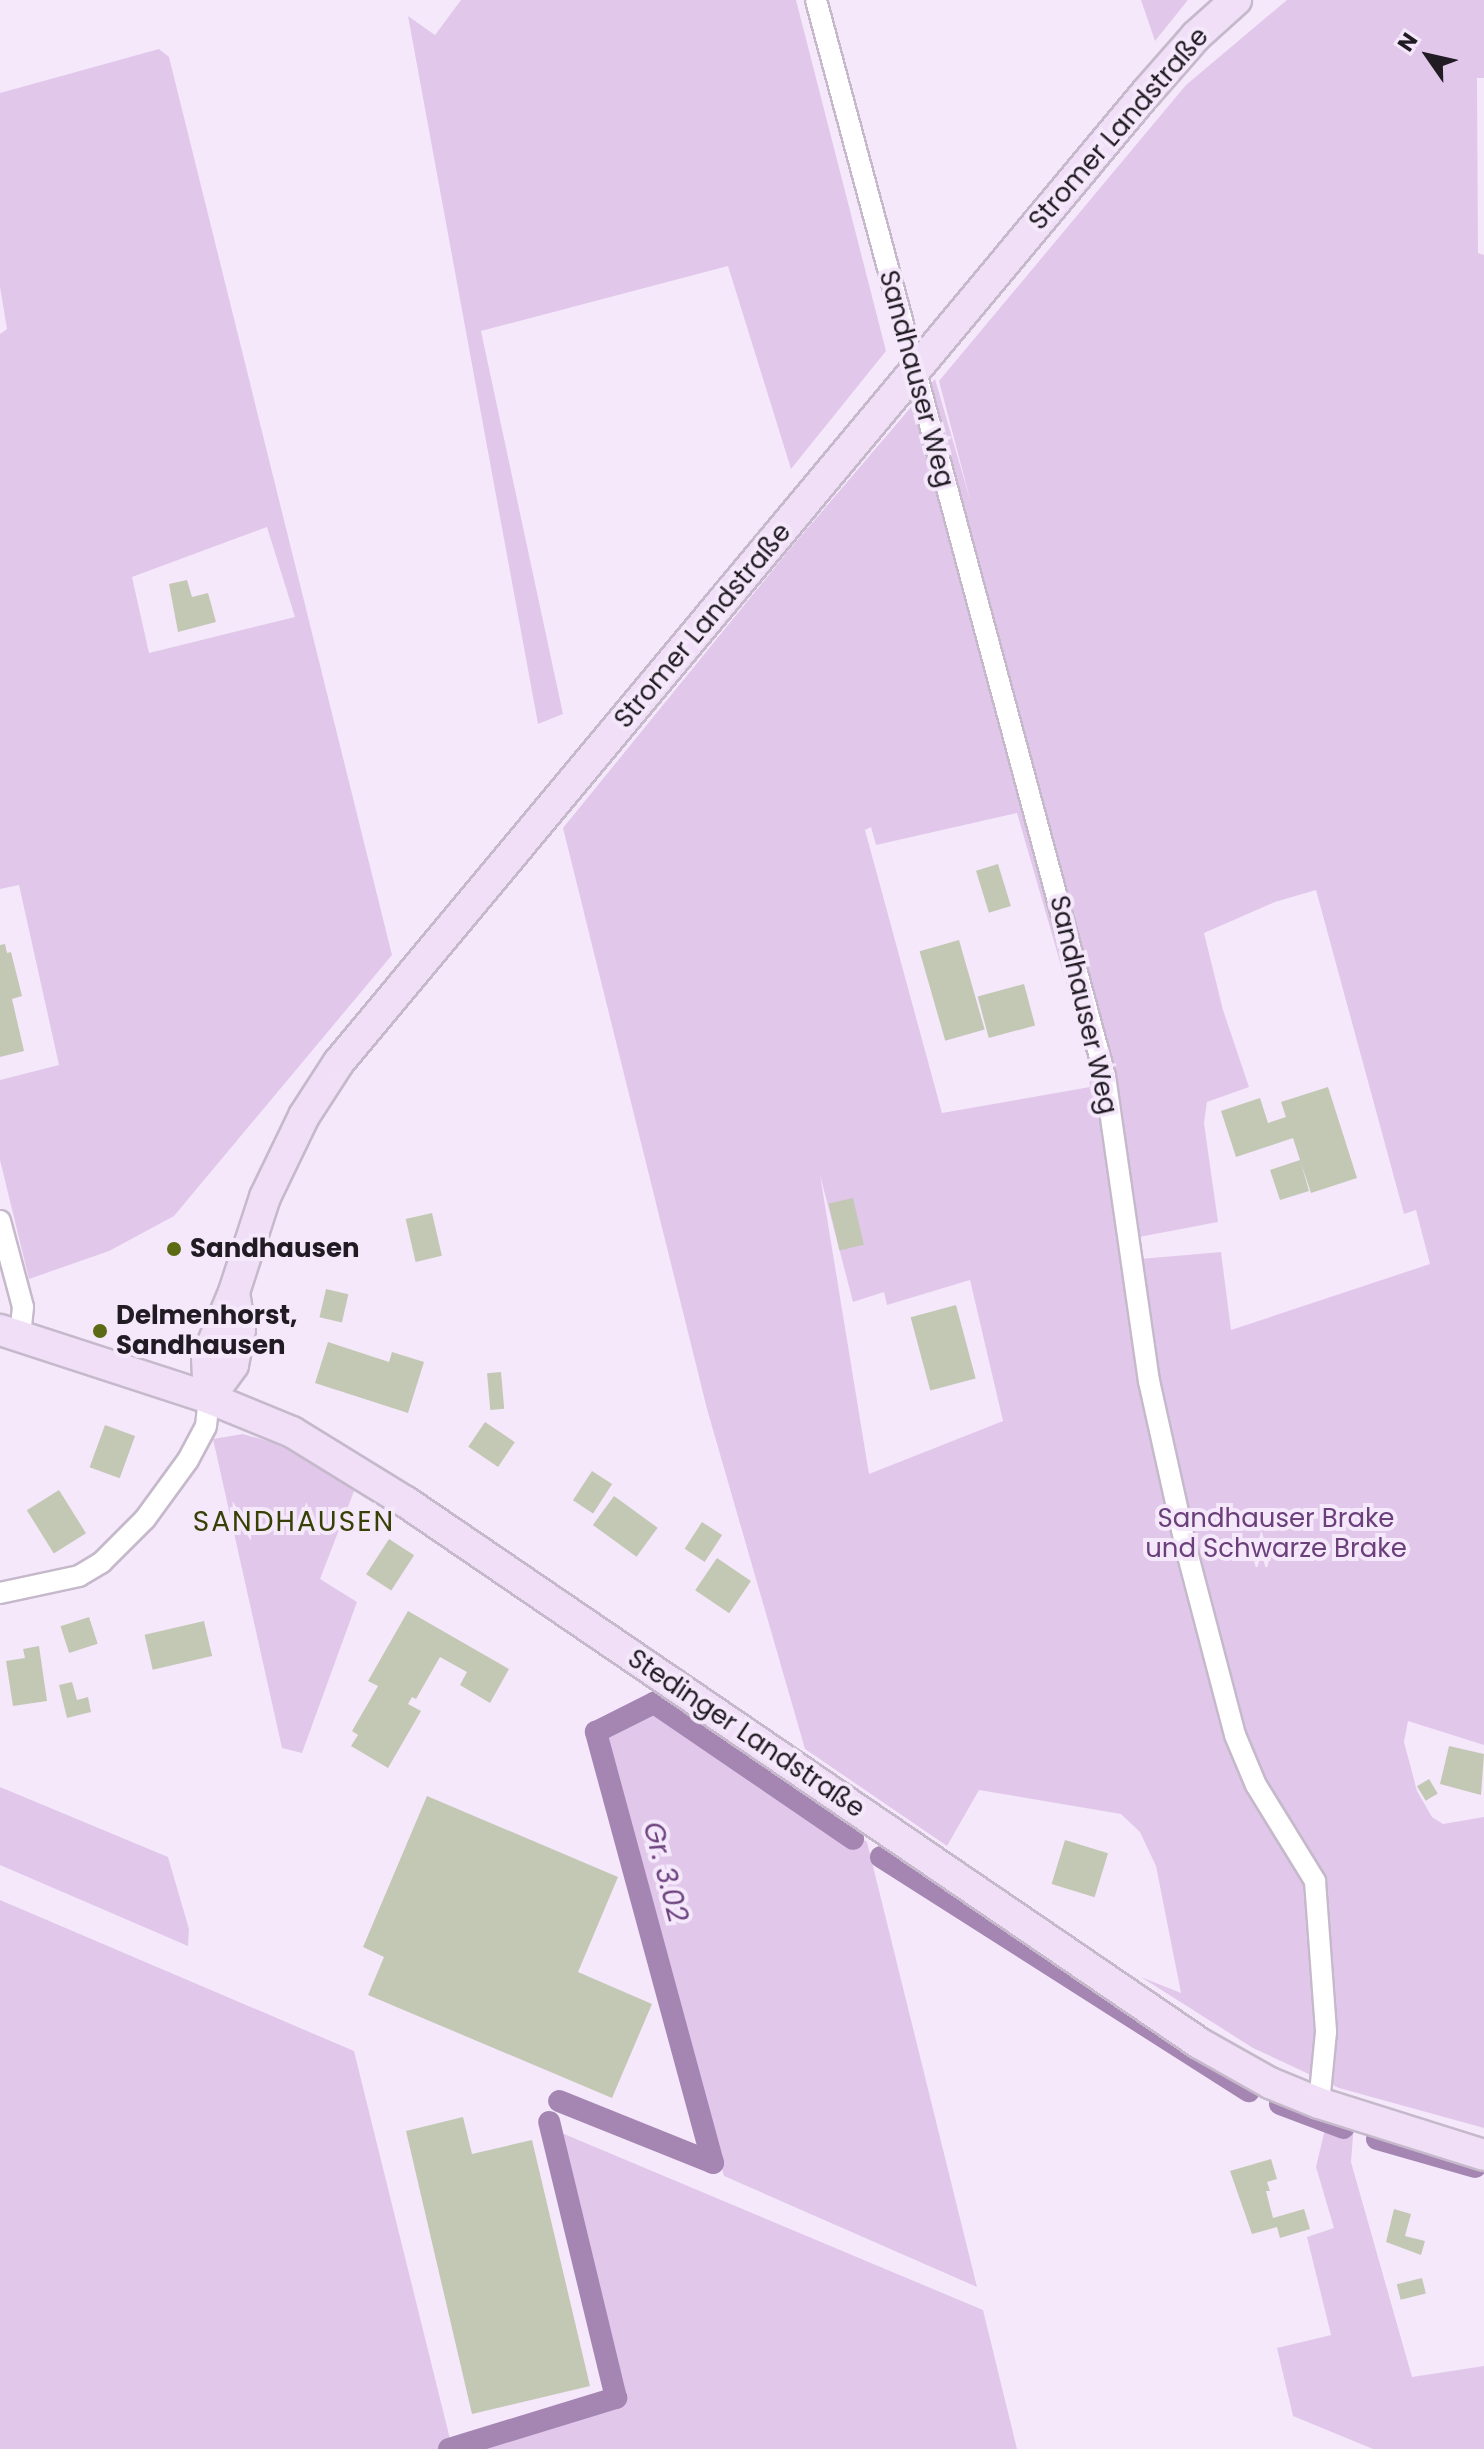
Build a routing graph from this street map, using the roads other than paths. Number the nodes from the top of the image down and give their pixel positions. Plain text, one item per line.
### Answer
1 (816, 0) edge
2 (1236, 0) edge
3 (914, 373) junction
4 (0, 1221) edge
5 (10, 1333) edge
6 (209, 1398) junction
7 (0, 1593) edge
8 (1319, 2103) junction
9 (1484, 2155) edge

1 - 3 street, Sandhauser Weg
2 - 3 main road, Stromer Landstraße
3 - 6 main road, Stromer Landstraße
3 - 8 street, Sandhauser Weg
4 - 5 street
5 - 6 main road, Stedinger Landstraße
6 - 7 street
6 - 8 main road, Stedinger Landstraße
8 - 9 main road, Stedinger Landstraße

